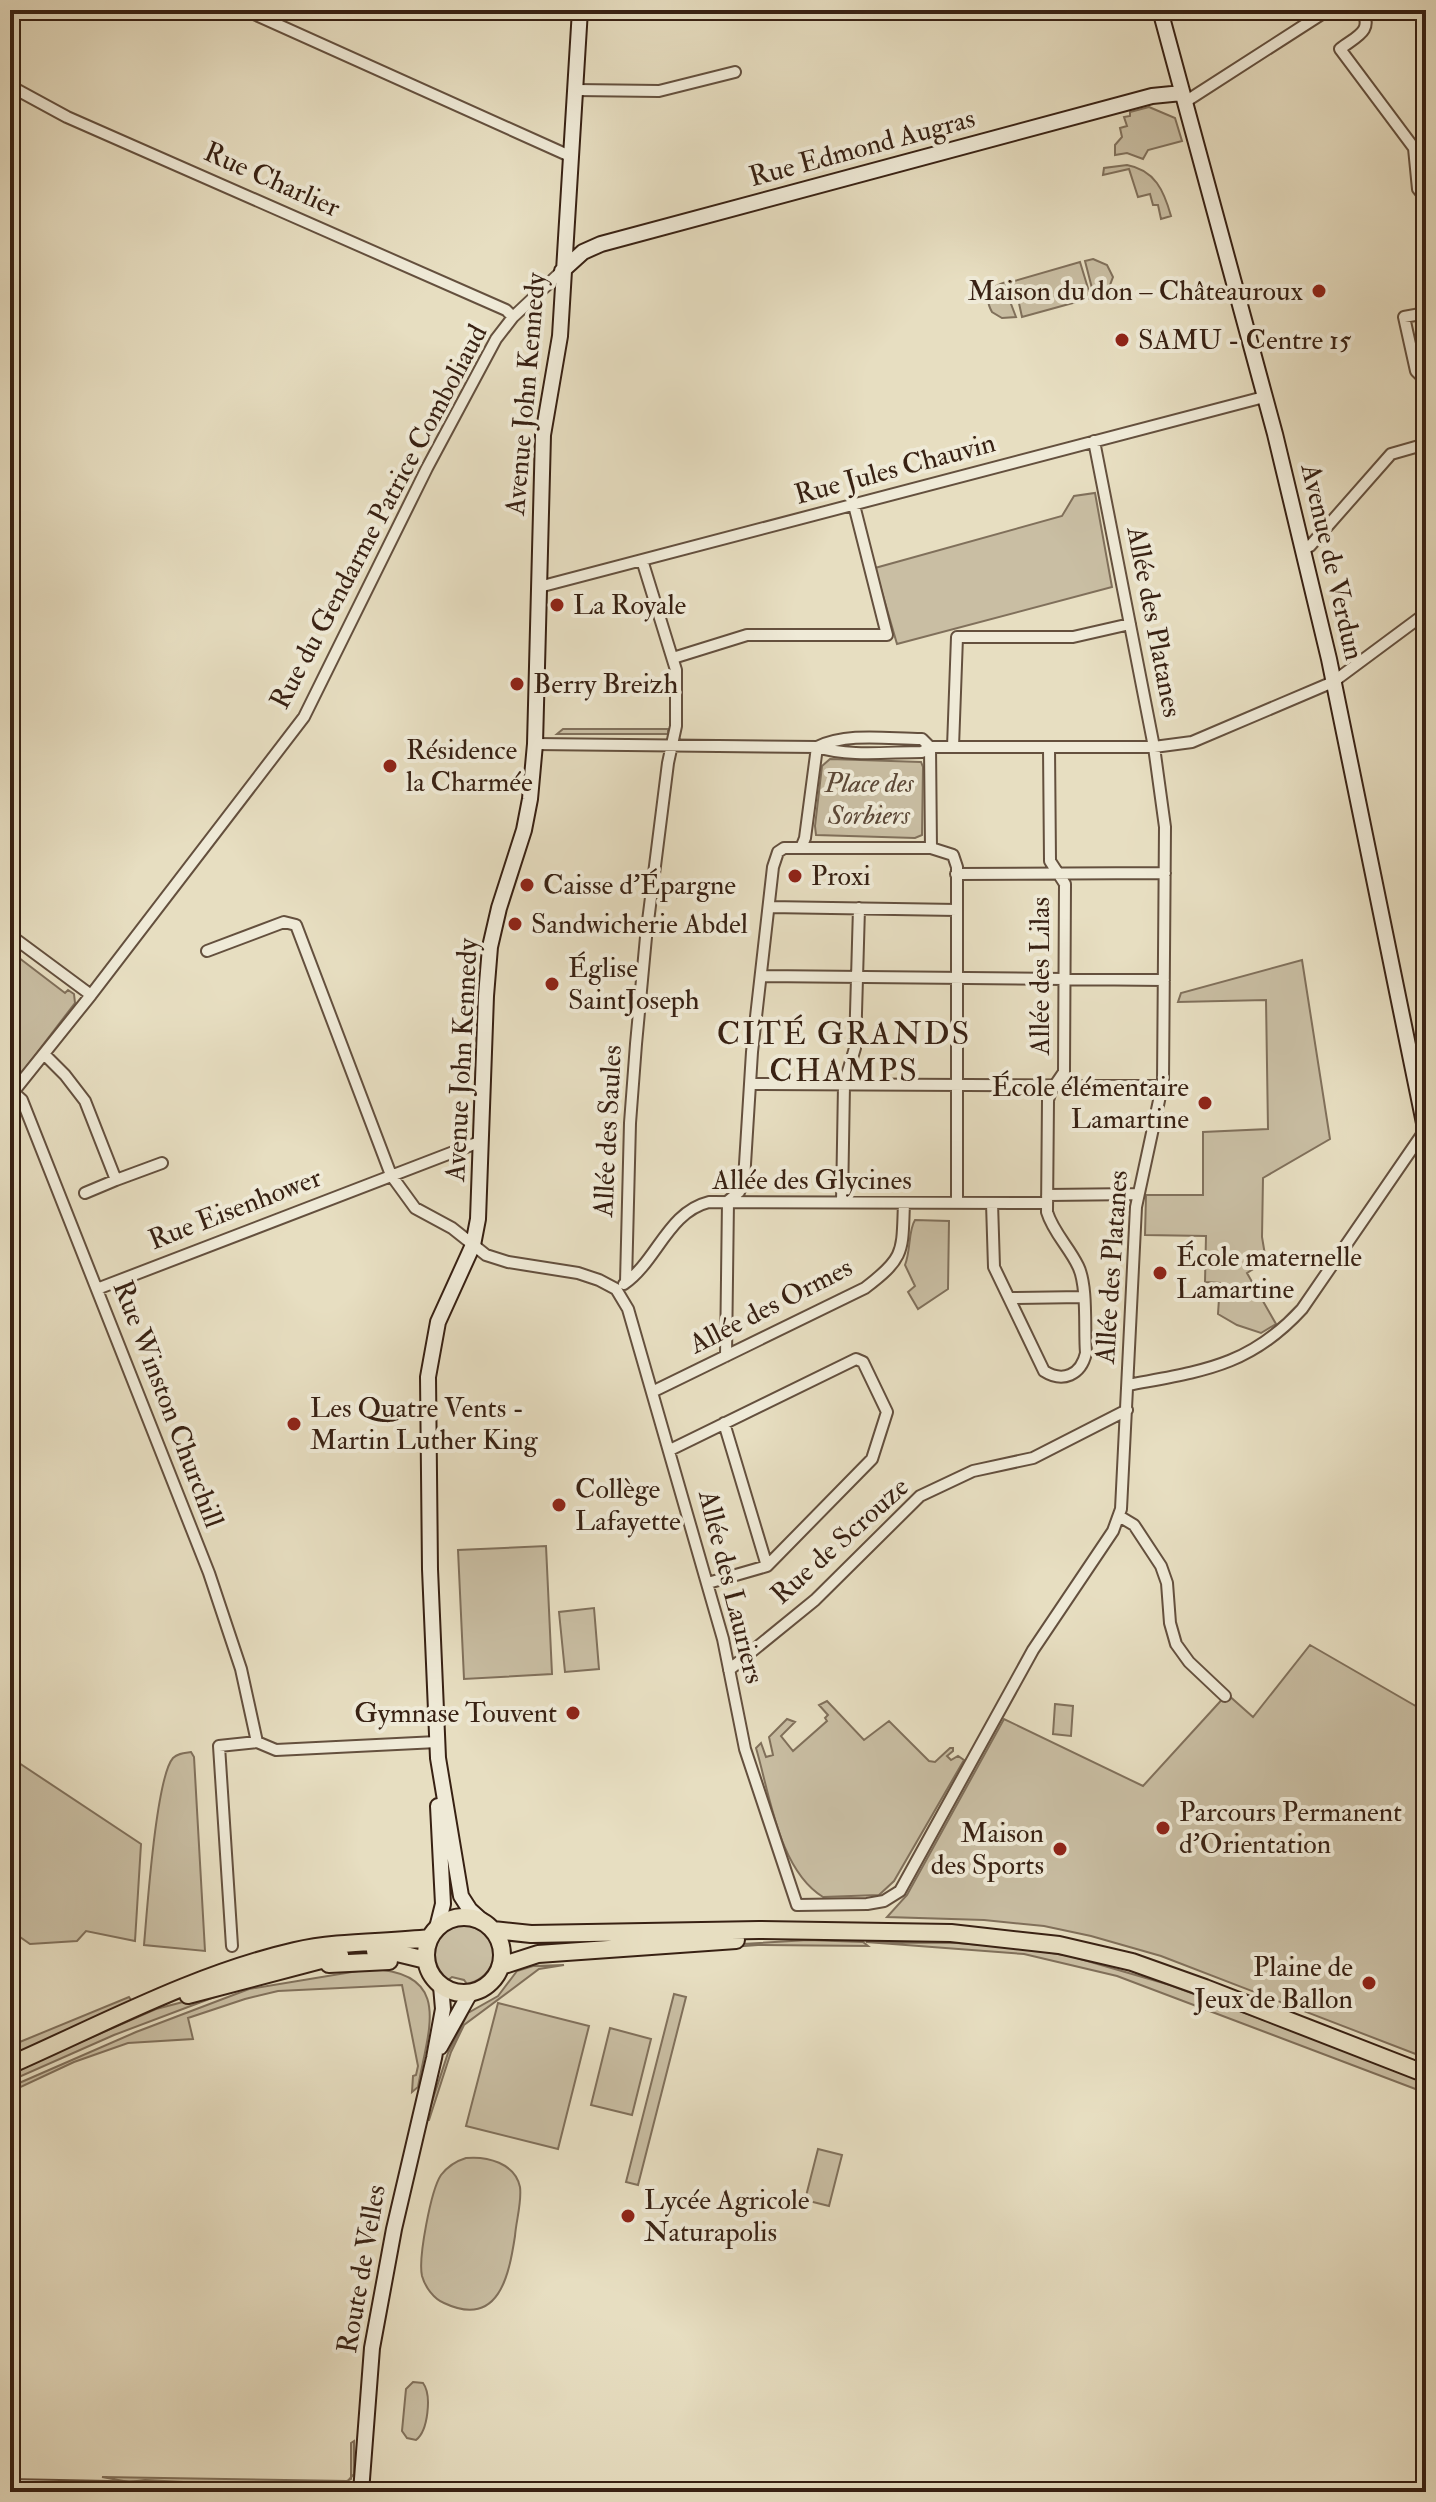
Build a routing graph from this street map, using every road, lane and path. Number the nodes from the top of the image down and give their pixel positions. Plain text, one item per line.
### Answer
1 (245, 10) edge
2 (580, 10) edge
3 (1160, 10) edge
4 (1328, 10) edge
5 (1361, 10) edge
6 (735, 72) dead end
7 (10, 86) edge
8 (576, 90) junction
9 (1183, 98) junction
10 (572, 157) junction
11 (1426, 199) edge
12 (567, 218) junction
13 (601, 244) junction
14 (562, 271) junction
15 (1426, 313) edge
16 (513, 317) junction
17 (1426, 381) edge
18 (1264, 397) junction
19 (1094, 441) junction
20 (1426, 444) edge
21 (854, 505) junction
22 (1303, 549) junction
23 (642, 560) junction
24 (539, 587) junction
25 (1426, 613) edge
26 (1130, 624) junction
27 (673, 658) junction
28 (1333, 682) junction
29 (535, 744) junction
30 (674, 745) junction
31 (817, 747) junction
32 (930, 747) junction
33 (953, 747) junction
34 (1154, 747) junction
35 (1049, 748) junction
36 (801, 848) junction
37 (931, 848) junction
38 (1165, 873) junction
39 (956, 874) junction
40 (1059, 874) junction
41 (769, 907) junction
42 (859, 908) junction
43 (957, 910) junction
44 (10, 935) edge
45 (207, 951) dead end
46 (761, 976) junction
47 (856, 977) junction
48 (957, 978) junction
49 (1064, 979) junction
50 (1164, 980) junction
51 (91, 995) junction
52 (44, 1054) junction
53 (750, 1084) junction
54 (844, 1085) junction
55 (957, 1086) junction
56 (1162, 1086) junction
57 (1053, 1087) junction
58 (12, 1094) edge
59 (1426, 1131) edge
60 (482, 1141) junction
61 (162, 1163) dead end
62 (391, 1175) junction
63 (116, 1180) junction
64 (85, 1193) dead end
65 (1138, 1194) junction
66 (1047, 1199) junction
67 (728, 1201) junction
68 (842, 1202) junction
69 (904, 1203) junction
70 (957, 1203) junction
71 (992, 1203) junction
72 (473, 1245) junction
73 (626, 1282) junction
74 (97, 1289) junction
75 (616, 1289) junction
76 (1083, 1297) junction
77 (1009, 1298) junction
78 (726, 1356) junction
79 (1128, 1385) junction
80 (652, 1392) junction
81 (1127, 1410) junction
82 (724, 1423) junction
83 (670, 1450) junction
84 (1119, 1516) junction
85 (767, 1566) junction
86 (708, 1583) junction
87 (729, 1670) junction
88 (1225, 1696) dead end
89 (257, 1742) junction
90 (437, 1742) junction
91 (438, 1758) junction
92 (797, 1905) joint
93 (491, 1930) junction
94 (433, 1933) junction
95 (805, 1933) junction
96 (232, 1946) dead end
97 (428, 1966) junction
98 (501, 1966) junction
99 (441, 1986) junction
100 (470, 1993) junction
101 (111, 2021) junction
102 (434, 2058) junction
103 (10, 2065) edge
104 (1426, 2074) edge
105 (10, 2485) edge
106 (349, 2492) edge
107 (361, 2492) edge

1 - 10 street
2 - 8 main road, Avenue John Kennedy
3 - 9 main road, Avenue de Verdun
4 - 9 street
5 - 11 street
6 - 8 street
7 - 16 street, Rue Charlier
8 - 10 main road, Avenue John Kennedy
9 - 13 main road, Rue Edmond Augras
9 - 18 main road, Avenue de Verdun
10 - 12 main road, Avenue John Kennedy
12 - 13 main road, Avenue John Kennedy
12 - 14 main road, Avenue John Kennedy
13 - 14 main road, Rue Edmond Augras
14 - 16 street, Rue du Gendarme Patrice Comboliaud
14 - 24 main road, Avenue John Kennedy
15 - 17 street
16 - 51 street, Rue du Gendarme Patrice Comboliaud
18 - 19 street, Rue Jules Chauvin
18 - 22 main road, Avenue de Verdun
19 - 21 street, Rue Jules Chauvin
19 - 26 street, Allée des Platanes
20 - 22 street
21 - 23 street, Rue Jules Chauvin
21 - 27 street
22 - 28 main road, Avenue de Verdun
23 - 24 street, Rue Jules Chauvin
23 - 27 street, Allée des Saules
24 - 29 main road, Avenue John Kennedy
25 - 28 street
26 - 33 street
26 - 34 street, Allée des Platanes
27 - 30 street, Allée des Saules
28 - 34 street
28 - 59 main road, Avenue de Verdun
29 - 30 street
29 - 60 main road, Avenue John Kennedy
30 - 31 street
30 - 73 street, Allée des Saules
31 - 32 street
31 - 36 street
32 - 33 street
32 - 37 street
33 - 35 street
34 - 35 street
34 - 38 street, Allée des Platanes
35 - 40 street, Allée des Lilas
36 - 37 street
36 - 41 street
37 - 39 street
38 - 40 street
38 - 50 street, Allée des Platanes
39 - 40 street
39 - 43 street
40 - 49 street, Allée des Lilas
41 - 42 street
41 - 46 street
42 - 43 street
42 - 47 street
43 - 48 street
44 - 51 street
45 - 62 street
46 - 47 street
46 - 53 street
47 - 48 street
47 - 54 street
48 - 49 street
48 - 55 street
49 - 50 street
49 - 57 street, Allée des Lilas
50 - 56 street, Allée des Platanes
51 - 52 street, Rue du Gendarme Patrice Comboliaud
52 - 58 street, Rue du Gendarme Patrice Comboliaud
52 - 63 street
53 - 54 street
53 - 67 street
54 - 55 street
54 - 68 street
55 - 57 street
55 - 70 street
56 - 57 street
56 - 65 street, Allée des Platanes
57 - 66 street, Allée des Lilas
58 - 74 street, Rue Winston Churchill
59 - 79 street
60 - 62 street, Rue Eisenhower
60 - 72 main road, Avenue John Kennedy
61 - 63 street
62 - 72 street
62 - 74 street, Rue Eisenhower
63 - 64 street
65 - 66 street, Allée des Glycines
65 - 79 street, Allée des Platanes
66 - 71 street, Allée des Glycines
66 - 76 street
67 - 68 street, Allée des Glycines
67 - 73 street, Allée des Glycines
67 - 78 street
68 - 69 street, Allée des Glycines
69 - 70 street, Allée des Glycines
69 - 78 street, Allée des Ormes
70 - 71 street, Allée des Glycines
71 - 77 street
72 - 75 street
72 - 90 main road, Avenue John Kennedy
73 - 75 street, Allée des Glycines
74 - 89 street, Rue Winston Churchill
75 - 80 street, Allée des Lauriers
76 - 77 street
76 - 77 street
78 - 80 street, Allée des Ormes
79 - 81 street, Allée des Platanes
80 - 83 street, Allée des Lauriers
81 - 84 street, Allée des Platanes
81 - 87 street, Rue de Scrouze
82 - 83 street
82 - 85 street
82 - 85 street
83 - 86 street, Allée des Lauriers
84 - 88 street
84 - 92 street, Allée des Platanes
85 - 86 street
86 - 87 street, Allée des Lauriers
87 - 92 street, Allée des Lauriers
89 - 90 street
89 - 96 street
90 - 91 main road, Avenue John Kennedy
91 - 93 main road, Avenue John Kennedy
91 - 94 main road, Avenue John Kennedy
93 - 94 main road
93 - 95 main road
93 - 98 main road
94 - 97 main road
94 - 101 main road
95 - 98 main road
95 - 104 main road
97 - 99 main road
97 - 101 main road
98 - 100 main road
99 - 100 main road
99 - 102 main road, Route de Velles
100 - 102 main road, Route de Velles
101 - 103 main road
102 - 107 main road, Route de Velles
105 - 106 street

